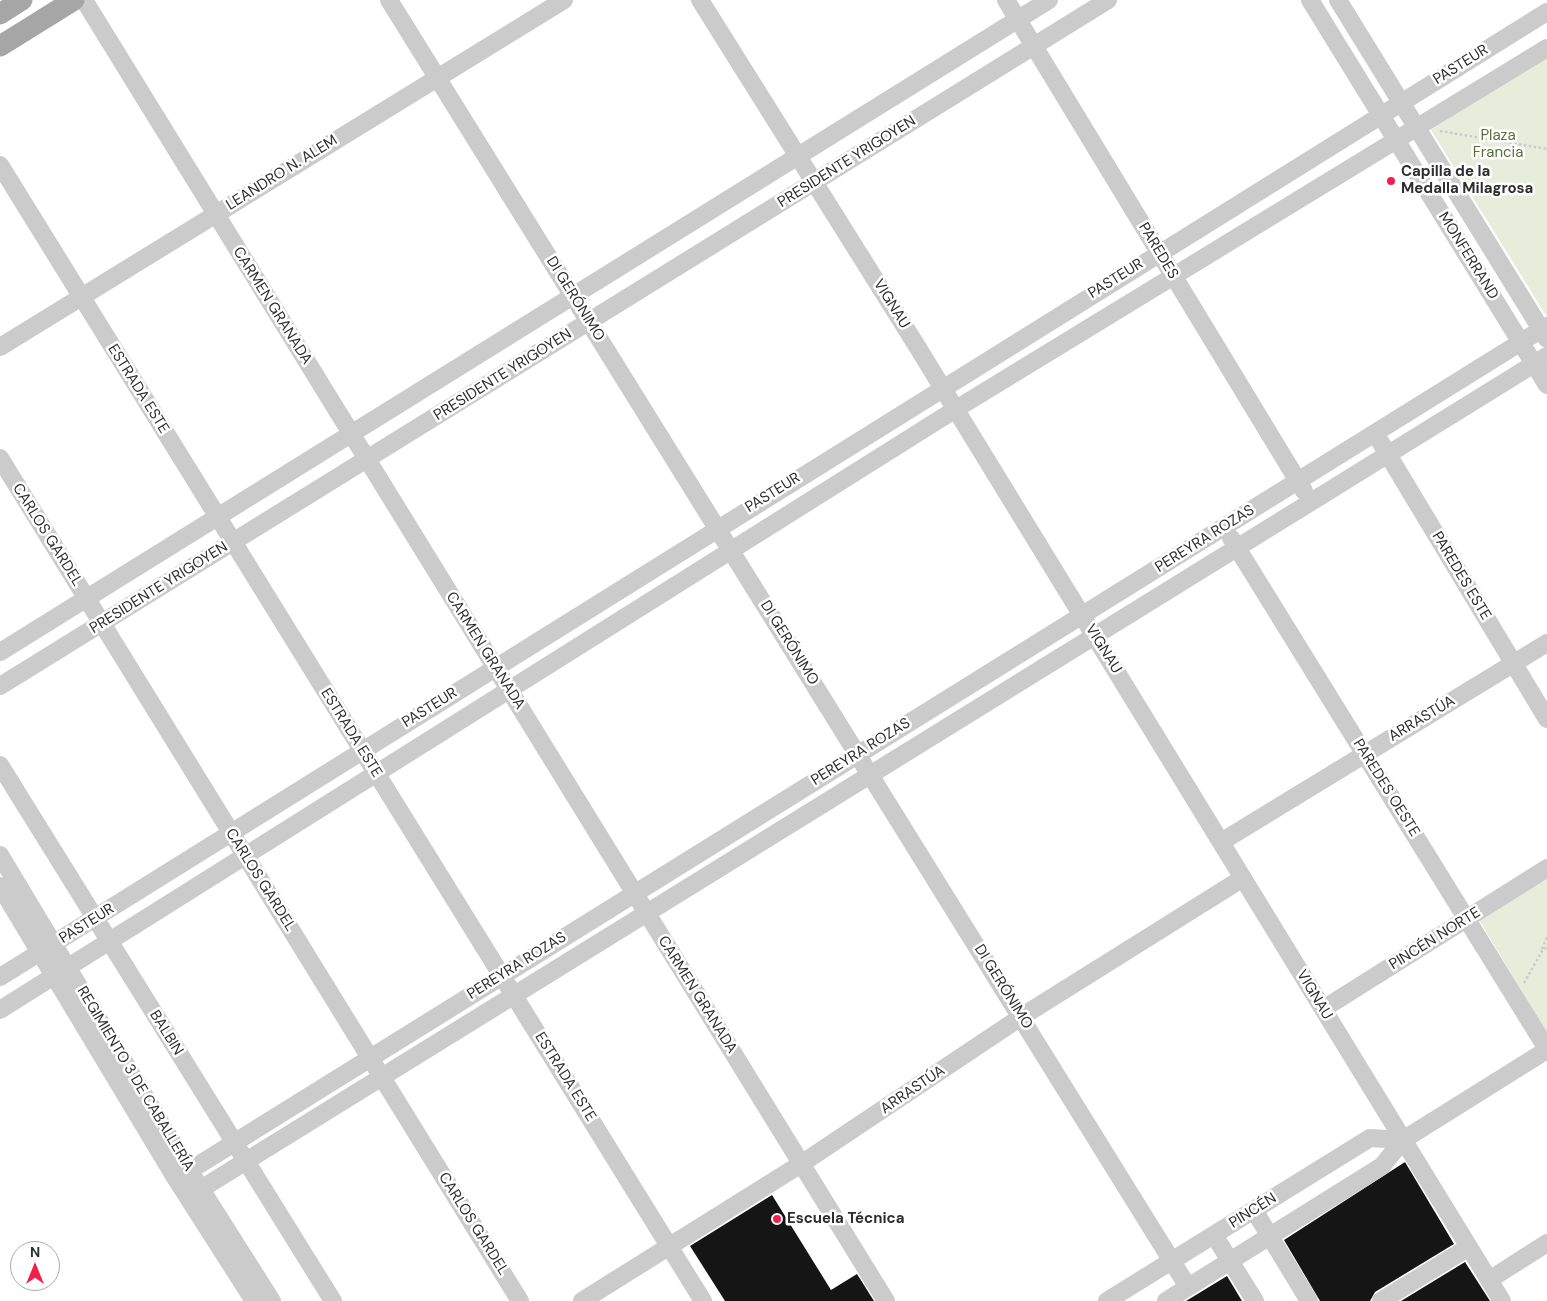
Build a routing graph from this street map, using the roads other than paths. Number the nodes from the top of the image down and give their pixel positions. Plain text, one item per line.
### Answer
1 (22, 0) edge
2 (74, 0) edge
3 (84, 0) edge
4 (389, 0) edge
5 (564, 0) edge
6 (700, 0) edge
7 (1006, 0) edge
8 (1049, 0) edge
9 (1108, 0) edge
10 (1310, 0) edge
11 (1338, 0) edge
12 (1547, 12) edge
13 (0, 14) edge
14 (1018, 20) junction
15 (0, 46) edge
16 (1034, 46) junction
17 (1547, 48) edge
18 (437, 78) junction
19 (1401, 102) junction
20 (1380, 115) junction
21 (1424, 129) junction
22 (1396, 141) junction
23 (798, 156) junction
24 (0, 165) edge
25 (815, 182) junction
26 (216, 214) junction
27 (1159, 252) junction
28 (1174, 276) junction
29 (573, 296) junction
30 (81, 297) junction
31 (589, 322) junction
32 (1545, 332) edge
33 (1521, 343) junction
34 (0, 347) edge
35 (1540, 360) edge
36 (1547, 385) edge
37 (942, 387) junction
38 (956, 409) junction
39 (1375, 433) junction
40 (351, 434) junction
41 (1388, 454) junction
42 (0, 458) edge
43 (367, 459) junction
44 (1298, 481) junction
45 (1311, 502) junction
46 (218, 517) junction
47 (1225, 527) junction
48 (717, 528) junction
49 (233, 542) junction
50 (1237, 548) junction
51 (731, 551) junction
52 (86, 598) junction
53 (1082, 615) junction
54 (102, 623) junction
55 (1095, 636) junction
56 (1547, 643) edge
57 (0, 652) edge
58 (1514, 664) junction
59 (495, 668) junction
60 (0, 686) edge
61 (509, 690) junction
62 (1547, 719) edge
63 (362, 751) junction
64 (858, 754) junction
65 (1365, 754) junction
66 (0, 765) edge
67 (377, 774) junction
68 (870, 775) junction
69 (231, 833) junction
70 (1221, 842) junction
71 (0, 855) edge
72 (246, 856) junction
73 (1547, 868) edge
74 (1243, 878) junction
75 (0, 886) edge
76 (634, 893) junction
77 (647, 913) junction
78 (95, 918) junction
79 (1467, 918) junction
80 (110, 942) junction
81 (48, 948) junction
82 (63, 972) junction
83 (502, 976) junction
84 (0, 977) edge
85 (514, 996) junction
86 (1323, 1009) junction
87 (0, 1010) edge
88 (1021, 1017) junction
89 (1547, 1050) edge
90 (370, 1057) junction
91 (382, 1077) junction
92 (1403, 1140) junction
93 (234, 1142) junction
94 (246, 1161) junction
95 (801, 1164) junction
96 (183, 1174) junction
97 (195, 1193) junction
98 (1254, 1210) junction
99 (1214, 1235) junction
100 (1270, 1236) junction
101 (1547, 1243) edge
102 (669, 1246) junction
103 (1469, 1247) junction
104 (1172, 1261) junction
105 (1230, 1261) junction
106 (1489, 1280) junction
107 (1188, 1287) junction
108 (254, 1301) edge
109 (272, 1301) edge
110 (333, 1301) edge
111 (520, 1301) edge
112 (582, 1301) edge
113 (703, 1301) edge
114 (886, 1301) edge
115 (1107, 1301) edge
116 (1166, 1301) edge
117 (1255, 1301) edge
118 (1309, 1301) edge
119 (1382, 1301) edge
120 (1502, 1301) edge

1 - 13 main road
2 - 15 main road
3 - 26 street, CARMEN GRANADA
4 - 18 street, DI GERÓNIMO
5 - 18 street, LEANDRO N. ALEM
6 - 23 street, VIGNAU
7 - 14 street, PAREDES
8 - 14 street, PRESIDENTE YRIGOYEN
9 - 16 street, PRESIDENTE YRIGOYEN
10 - 20 street, MONFERRAND
11 - 19 street, MONFERRAND
12 - 19 street, PASTEUR
14 - 16 street, PAREDES
14 - 23 street, PRESIDENTE YRIGOYEN
16 - 25 street, PRESIDENTE YRIGOYEN
16 - 27 street, PAREDES
17 - 21 street, PASTEUR
18 - 26 street, LEANDRO N. ALEM
18 - 29 street, DI GERÓNIMO
19 - 20 street, PASTEUR
19 - 21 street, MONFERRAND
20 - 22 street, MONFERRAND
20 - 27 street, PASTEUR
21 - 22 street, PASTEUR
21 - 32 street, MONFERRAND
22 - 28 street, PASTEUR
22 - 33 street, MONFERRAND
23 - 25 street, VIGNAU
23 - 29 street, PRESIDENTE YRIGOYEN
24 - 30 street, ESTRADA ESTE
25 - 31 street, PRESIDENTE YRIGOYEN
25 - 37 street, VIGNAU
26 - 30 street, LEANDRO N. ALEM
26 - 40 street, CARMEN GRANADA
27 - 28 street, PAREDES
27 - 37 street, PASTEUR
28 - 38 street, PASTEUR
28 - 44 street, PAREDES
29 - 31 street, DI GERÓNIMO
29 - 40 street, PRESIDENTE YRIGOYEN
30 - 34 street, LEANDRO N. ALEM
30 - 46 street, ESTRADA ESTE
31 - 43 street, PRESIDENTE YRIGOYEN
31 - 48 street, DI GERÓNIMO
32 - 33 street, PEREYRA ROZAS
33 - 35 street, MONFERRAND
33 - 39 street, PEREYRA ROZAS
35 - 36 street, MONFERRAND
35 - 41 street, PEREYRA ROZAS
37 - 38 street, VIGNAU
37 - 48 street, PASTEUR
38 - 51 street, PASTEUR
38 - 53 street, VIGNAU
39 - 41 street, PAREDES ESTE
39 - 44 street, PEREYRA ROZAS
40 - 43 street, CARMEN GRANADA
40 - 46 street, PRESIDENTE YRIGOYEN
41 - 45 street, PEREYRA ROZAS
41 - 58 street, PAREDES ESTE
42 - 52 street, CARLOS GARDEL
43 - 49 street, PRESIDENTE YRIGOYEN
43 - 59 street, CARMEN GRANADA
44 - 45 street, PAREDES
44 - 47 street, PEREYRA ROZAS
45 - 50 street, PEREYRA ROZAS
46 - 49 street, ESTRADA ESTE
46 - 52 street, PRESIDENTE YRIGOYEN
47 - 50 street, PAREDES OESTE
47 - 53 street, PEREYRA ROZAS
48 - 51 street, DI GERÓNIMO
48 - 59 street, PASTEUR
49 - 54 street, PRESIDENTE YRIGOYEN
49 - 63 street, ESTRADA ESTE
50 - 55 street, PEREYRA ROZAS
50 - 65 street, PAREDES OESTE
51 - 61 street, PASTEUR
51 - 64 street, DI GERÓNIMO
52 - 54 street, CARLOS GARDEL
52 - 57 street, PRESIDENTE YRIGOYEN
53 - 55 street, VIGNAU
53 - 64 street, PEREYRA ROZAS
54 - 60 street, PRESIDENTE YRIGOYEN
54 - 69 street, CARLOS GARDEL
55 - 68 street, PEREYRA ROZAS
55 - 70 street, VIGNAU
56 - 58 street, ARRASTÚA
58 - 62 street, PAREDES ESTE
58 - 65 street, ARRASTÚA
59 - 61 street, CARMEN GRANADA
59 - 63 street, PASTEUR
61 - 67 street, PASTEUR
61 - 76 street, CARMEN GRANADA
63 - 67 street, ESTRADA ESTE
63 - 69 street, PASTEUR
64 - 68 street, DI GERÓNIMO
64 - 76 street, PEREYRA ROZAS
65 - 70 street, ARRASTÚA
65 - 79 street, PAREDES OESTE
66 - 78 street, BALBIN
67 - 72 street, PASTEUR
67 - 83 street, ESTRADA ESTE
68 - 77 street, PEREYRA ROZAS
68 - 88 street, DI GERÓNIMO
69 - 72 street, CARLOS GARDEL
69 - 78 street, PASTEUR
70 - 74 street, VIGNAU
71 - 81 street, REGIMIENTO 3 DE CABALLERÍA
72 - 80 street, PASTEUR
72 - 90 street, CARLOS GARDEL
73 - 79 street, PINCÉN NORTE
74 - 86 street, VIGNAU
74 - 88 street, ARRASTÚA
75 - 81 street, REGIMIENTO 3 DE CABALLERÍA
76 - 77 street, CARMEN GRANADA
76 - 83 street, PEREYRA ROZAS
77 - 85 street, PEREYRA ROZAS
77 - 95 street, CARMEN GRANADA
78 - 80 street, BALBIN
78 - 81 street, PASTEUR
79 - 86 street, PINCÉN NORTE
79 - 89 street, PAREDES OESTE
80 - 82 street, PASTEUR
80 - 93 street, BALBIN
81 - 82 street, REGIMIENTO 3 DE CABALLERÍA
81 - 84 street, PASTEUR
82 - 87 street, PASTEUR
82 - 96 street, REGIMIENTO 3 DE CABALLERÍA
83 - 85 street, ESTRADA ESTE
83 - 90 street, PEREYRA ROZAS
85 - 91 street, PEREYRA ROZAS
85 - 102 street, ESTRADA ESTE
86 - 92 street, VIGNAU
88 - 95 street, ARRASTÚA
88 - 104 street, DI GERÓNIMO
89 - 92 street, PINCÉN
90 - 91 street, CARLOS GARDEL
90 - 93 street, PEREYRA ROZAS
91 - 94 street, PEREYRA ROZAS
91 - 111 street, CARLOS GARDEL
92 - 98 street, PINCÉN
92 - 100 street, PINCÉN
92 - 103 street, VIGNAU
93 - 94 street, BALBIN
93 - 96 street, PEREYRA ROZAS
94 - 97 street, PEREYRA ROZAS
94 - 110 street, BALBIN
95 - 102 street, ARRASTÚA
95 - 114 street, CARMEN GRANADA
96 - 97 street, REGIMIENTO 3 DE CABALLERÍA
97 - 108 street, REGIMIENTO 3 DE CABALLERÍA
97 - 109 street, REGIMIENTO 3 DE CABALLERÍA
98 - 99 street, PINCÉN
98 - 100 street
99 - 104 street, PINCÉN
99 - 105 street
100 - 105 street, PINCÉN
100 - 118 street
101 - 106 street
102 - 112 street, ARRASTÚA
102 - 113 street, ESTRADA ESTE
103 - 106 street, VIGNAU
103 - 119 street
104 - 107 street, DI GERÓNIMO
104 - 115 street, PINCÉN
105 - 107 street, PINCÉN
105 - 117 street
106 - 120 street, VIGNAU
107 - 116 street, PINCÉN

